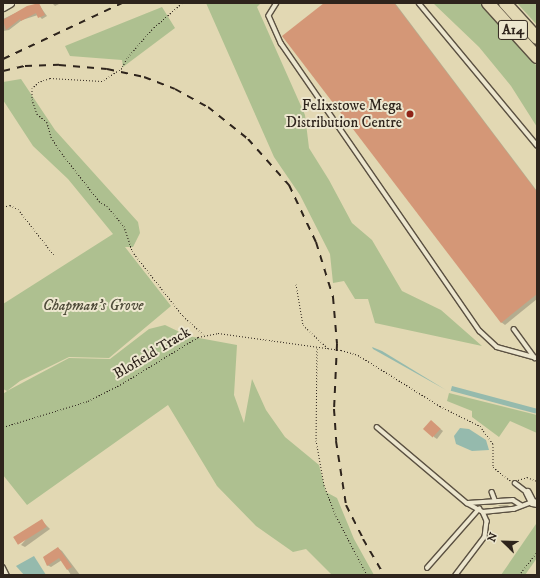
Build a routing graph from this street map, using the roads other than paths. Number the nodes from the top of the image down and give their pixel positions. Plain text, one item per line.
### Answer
1 (10, 3) edge
2 (277, 3) edge
3 (419, 3) edge
4 (488, 3) edge
5 (505, 3) edge
6 (3, 7) edge
7 (537, 38) edge
8 (537, 57) edge
9 (537, 145) edge
10 (514, 329) dead end
11 (536, 358) edge
12 (377, 427) dead end
13 (515, 483) road end
14 (492, 492) dead end
15 (527, 492) joint
16 (495, 500) junction
17 (467, 503) junction
18 (534, 503) edge
19 (521, 505) junction
20 (479, 509) junction
21 (483, 512) junction
22 (3, 567) edge
23 (427, 568) dead end
24 (7, 575) edge
25 (456, 575) edge

1 - 6 street
2 - 11 lane
3 - 9 lane
4 - 8 highway, A14
5 - 7 highway, A14
10 - 11 lane
12 - 17 lane
13 - 15 lane
14 - 16 lane
15 - 18 street
16 - 17 lane
16 - 19 lane
17 - 20 lane
18 - 19 lane
19 - 21 lane
20 - 21 lane
20 - 23 lane
21 - 25 lane
22 - 24 lane

